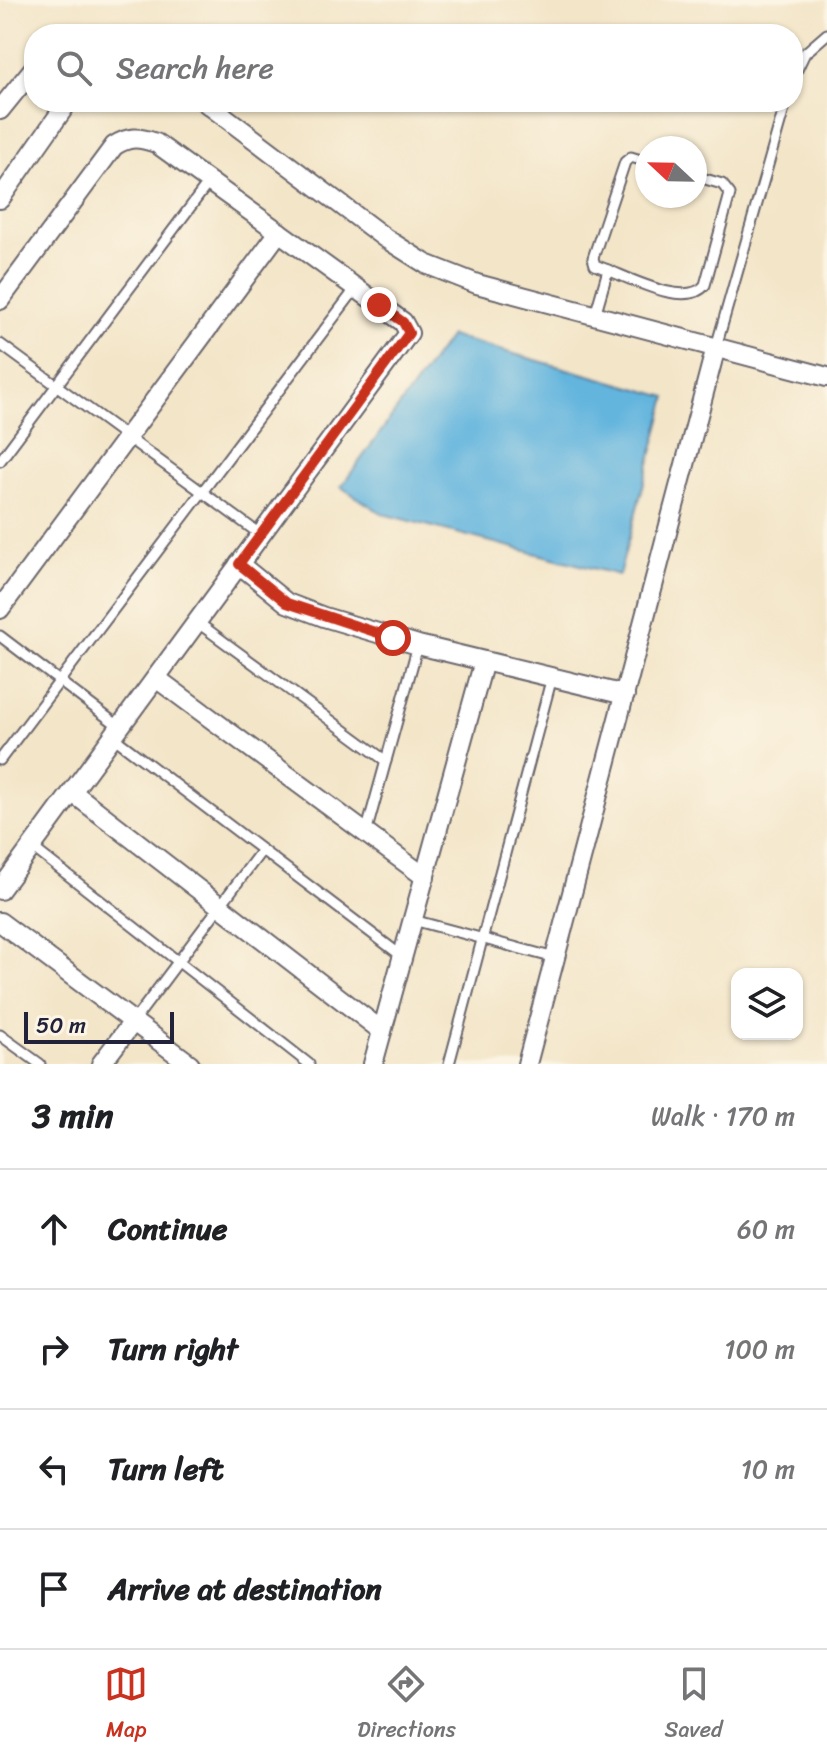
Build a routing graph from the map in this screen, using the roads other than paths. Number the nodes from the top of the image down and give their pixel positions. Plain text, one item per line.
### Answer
1 (827, 34) edge
2 (803, 57) edge
3 (24, 80) edge
4 (0, 110) edge
5 (61, 112) edge
6 (218, 112) edge
7 (783, 112) edge
8 (635, 158) edge
9 (707, 180) edge
10 (209, 181) junction
11 (0, 199) edge
12 (279, 232) junction
13 (608, 270) junction
14 (356, 288) junction
15 (0, 300) edge
16 (595, 315) junction
17 (0, 344) edge
18 (716, 347) junction
19 (827, 377) edge
20 (56, 386) junction
21 (127, 437) junction
22 (0, 461) edge
23 (202, 492) junction
24 (261, 535) junction
25 (239, 564) junction
26 (0, 609) edge
27 (197, 622) junction
28 (0, 636) edge
29 (418, 645) junction
30 (484, 661) junction
31 (552, 677) junction
32 (156, 678) junction
33 (59, 681) junction
34 (625, 695) junction
35 (116, 732) junction
36 (0, 760) edge
37 (386, 761) junction
38 (72, 792) junction
39 (366, 833) junction
40 (32, 847) junction
41 (262, 850) junction
42 (425, 877) junction
43 (0, 890) edge
44 (220, 906) junction
45 (413, 920) junction
46 (0, 922) edge
47 (482, 939) junction
48 (403, 957) junction
49 (555, 958) junction
50 (178, 962) junction
51 (133, 1022) junction
52 (382, 1031) junction
53 (0, 1035) edge
54 (40, 1064) edge
55 (101, 1064) edge
56 (190, 1064) edge
57 (309, 1064) edge
58 (373, 1064) edge
59 (449, 1064) edge
60 (527, 1064) edge

1 - 2 lane
3 - 4 street
5 - 11 street
6 - 16 street
7 - 18 lane
8 - 13 lane
9 - 13 lane
10 - 12 street
10 - 15 street
10 - 20 lane
12 - 14 street
12 - 21 street
13 - 16 lane
14 - 23 lane
14 - 24 street
16 - 18 street
17 - 20 lane
18 - 19 street
18 - 34 street
20 - 21 lane
20 - 22 lane
21 - 23 lane
21 - 26 street
23 - 24 lane
23 - 33 lane
24 - 25 street
25 - 27 street
25 - 29 street
27 - 32 street
27 - 37 lane
28 - 33 lane
29 - 30 street
29 - 37 lane
30 - 31 street
30 - 42 street
31 - 34 street
31 - 47 lane
32 - 35 street
32 - 39 street
33 - 35 lane
33 - 36 lane
34 - 49 street
35 - 38 street
35 - 41 lane
37 - 39 lane
38 - 40 street
38 - 44 street
39 - 42 street
40 - 43 street
40 - 50 lane
41 - 44 lane
41 - 48 lane
42 - 45 street
44 - 50 lane
44 - 52 street
45 - 47 lane
45 - 48 street
46 - 51 street
47 - 49 lane
47 - 59 lane
48 - 52 street
49 - 60 street
50 - 51 lane
50 - 57 lane
51 - 55 street
51 - 56 street
52 - 58 street
53 - 54 lane

